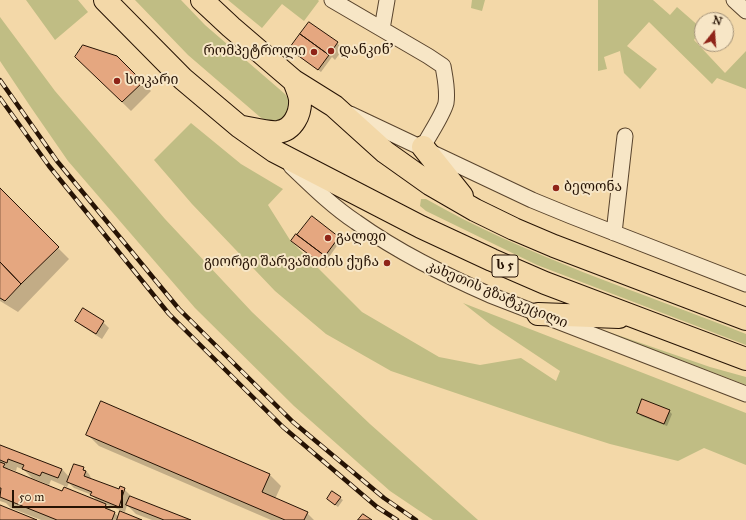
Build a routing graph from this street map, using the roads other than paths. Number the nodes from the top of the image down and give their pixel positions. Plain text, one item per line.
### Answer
1 (105, 0) edge
2 (202, 0) edge
3 (332, 0) edge
4 (387, 0) edge
5 (734, 0) edge
6 (746, 11) edge
7 (382, 29) junction
8 (294, 81) junction
9 (334, 106) junction
10 (240, 127) junction
11 (625, 136) dead end
12 (423, 147) junction
13 (274, 151) junction
14 (475, 210) junction
15 (614, 233) junction
16 (746, 284) edge
17 (538, 314) junction
18 (638, 318) junction
19 (746, 319) edge
20 (746, 359) edge
21 (746, 394) edge

1 - 10 highway, კახეთის გზატკეცილი / ს 5
2 - 8 highway
3 - 7 street
4 - 7 street
5 - 6 street
7 - 12 street
8 - 9 highway
8 - 10 highway
9 - 12 street
9 - 14 highway
10 - 13 highway, კახეთის გზატკეცილი / ს 5
11 - 15 street
12 - 14 highway
12 - 15 street
13 - 17 street, კახეთის გზატკეცილი
13 - 18 highway, კახეთის გზატკეცილი / ს 5
14 - 19 highway
15 - 16 street
17 - 18 highway
17 - 21 street, კახეთის გზატკეცილი
18 - 20 highway, კახეთის გზატკეცილი / ს 5

